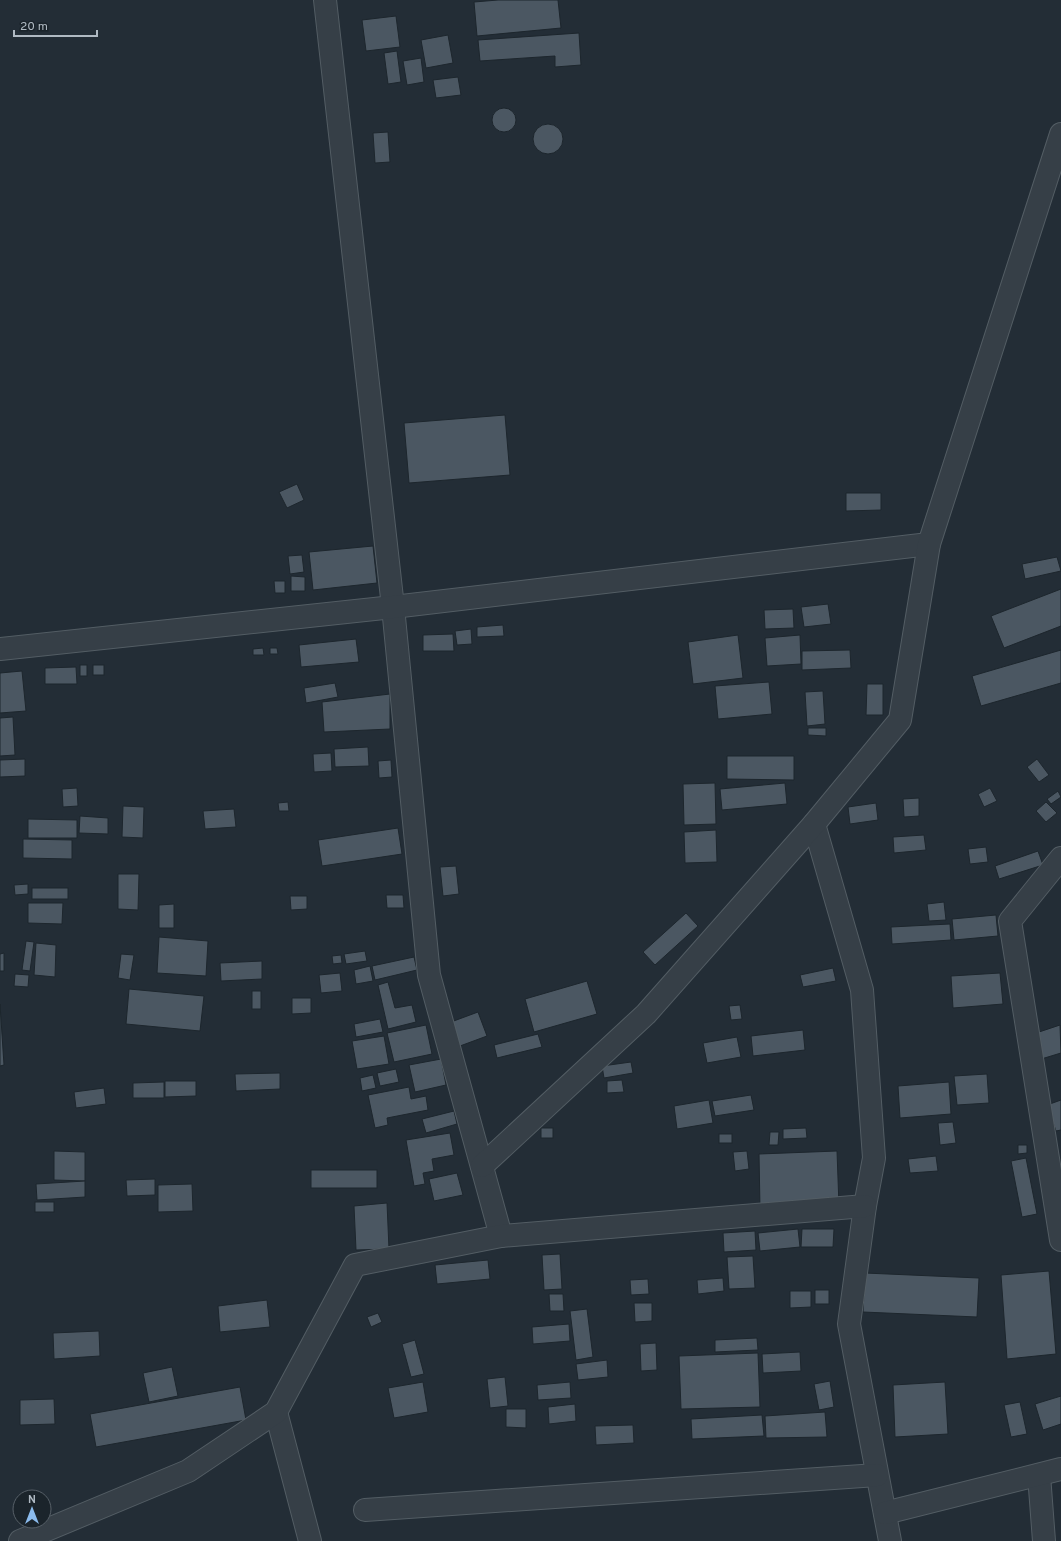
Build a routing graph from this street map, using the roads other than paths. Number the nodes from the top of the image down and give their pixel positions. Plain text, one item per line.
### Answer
1 (325, 0) edge
2 (1061, 134) edge
3 (929, 544) junction
4 (393, 607) junction
5 (0, 650) edge
6 (814, 824) junction
7 (1061, 858) edge
8 (482, 1166) junction
9 (865, 1206) junction
10 (501, 1236) junction
11 (1061, 1240) edge
12 (276, 1412) junction
13 (1061, 1469) edge
14 (877, 1475) junction
15 (1038, 1475) junction
16 (365, 1510) dead end
17 (885, 1513) junction
18 (20, 1541) edge
19 (310, 1541) edge
20 (890, 1541) edge
21 (1044, 1541) edge

1 - 4 street
2 - 3 street
3 - 4 street
3 - 6 street
4 - 5 street
4 - 8 street
6 - 8 street
6 - 9 street
7 - 11 street
8 - 10 street
9 - 10 street
9 - 14 street
10 - 12 street
12 - 18 street
12 - 19 street
13 - 15 street
14 - 16 street
14 - 17 street
15 - 17 street
15 - 21 street
17 - 20 street

